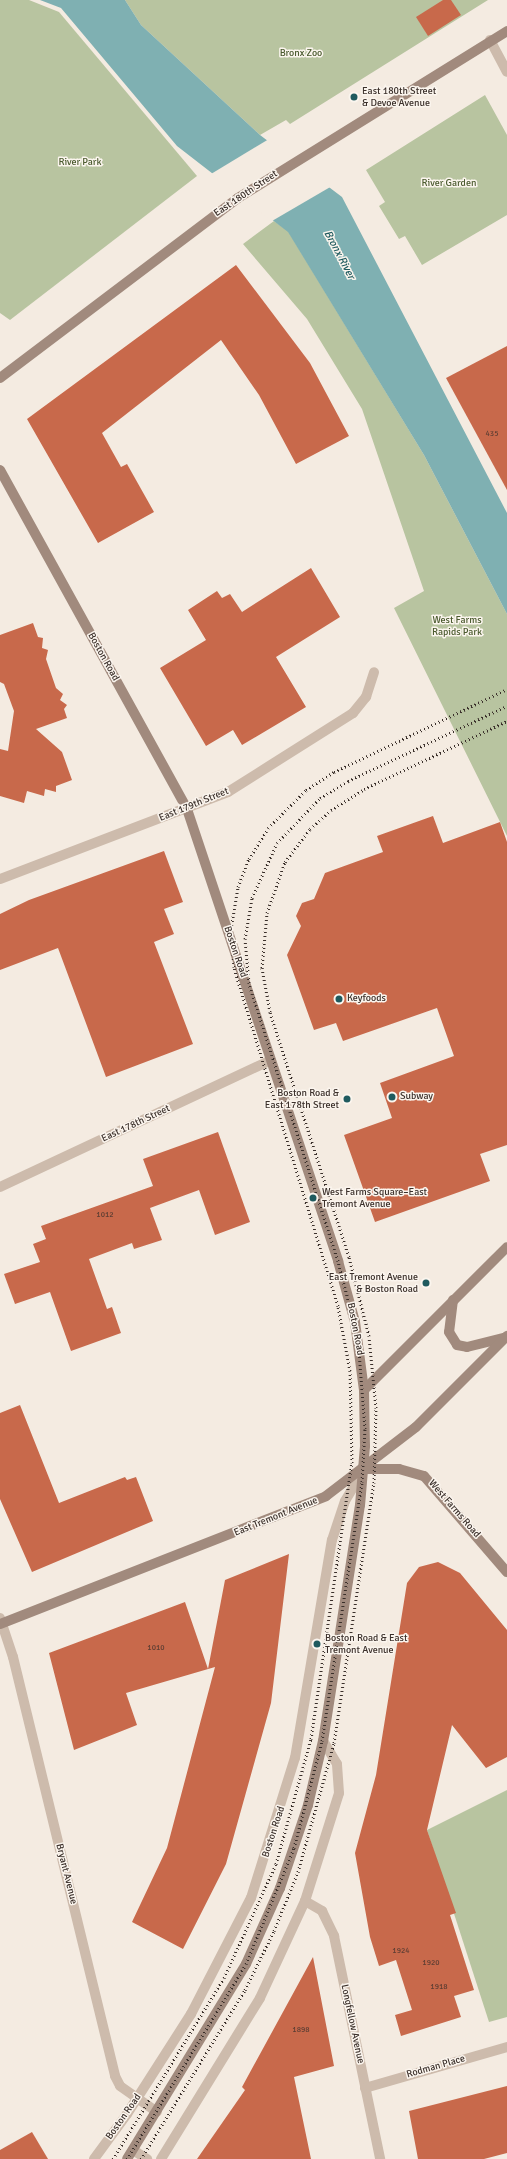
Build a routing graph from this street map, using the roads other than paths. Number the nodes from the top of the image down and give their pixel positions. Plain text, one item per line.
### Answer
1 (507, 31) edge
2 (490, 40) junction
3 (507, 72) edge
4 (0, 378) edge
5 (0, 470) edge
6 (374, 672) dead end
7 (187, 809) junction
8 (0, 879) edge
9 (271, 1060) junction
10 (0, 1187) edge
11 (507, 1247) edge
12 (453, 1300) junction
13 (506, 1337) edge
14 (364, 1390) junction
15 (364, 1469) junction
16 (507, 1572) edge
17 (1, 1622) edge
18 (323, 1741) junction
19 (305, 1901) junction
20 (507, 2047) edge
21 (366, 2088) junction
22 (137, 2099) junction
23 (156, 2112) junction
24 (130, 2155) edge
25 (94, 2159) edge
26 (147, 2159) edge
27 (160, 2159) edge
28 (380, 2159) edge

1 - 2 main road, East 180th Street
2 - 3 street
2 - 4 main road, East 180th Street
5 - 7 main road, Boston Road
6 - 7 street, East 179th Street
7 - 8 street, East 179th Street
7 - 9 main road, Boston Road
9 - 10 street, East 178th Street
9 - 14 main road, Boston Road
11 - 12 main road
12 - 13 main road
12 - 14 main road
13 - 15 main road, East Tremont Avenue
14 - 15 main road, Boston Road
15 - 16 main road, West Farms Road
15 - 17 main road, East Tremont Avenue
15 - 18 main road, Boston Road
15 - 22 street, Boston Road
17 - 22 street, Bryant Avenue
18 - 19 street
18 - 23 main road, Boston Road
19 - 21 street, Longfellow Avenue
19 - 27 street
20 - 21 street, Rodman Place
21 - 28 street, Longfellow Avenue
22 - 23 street, Bryant Avenue
22 - 25 street, Boston Road
23 - 24 main road, Boston Road
24 - 26 street

